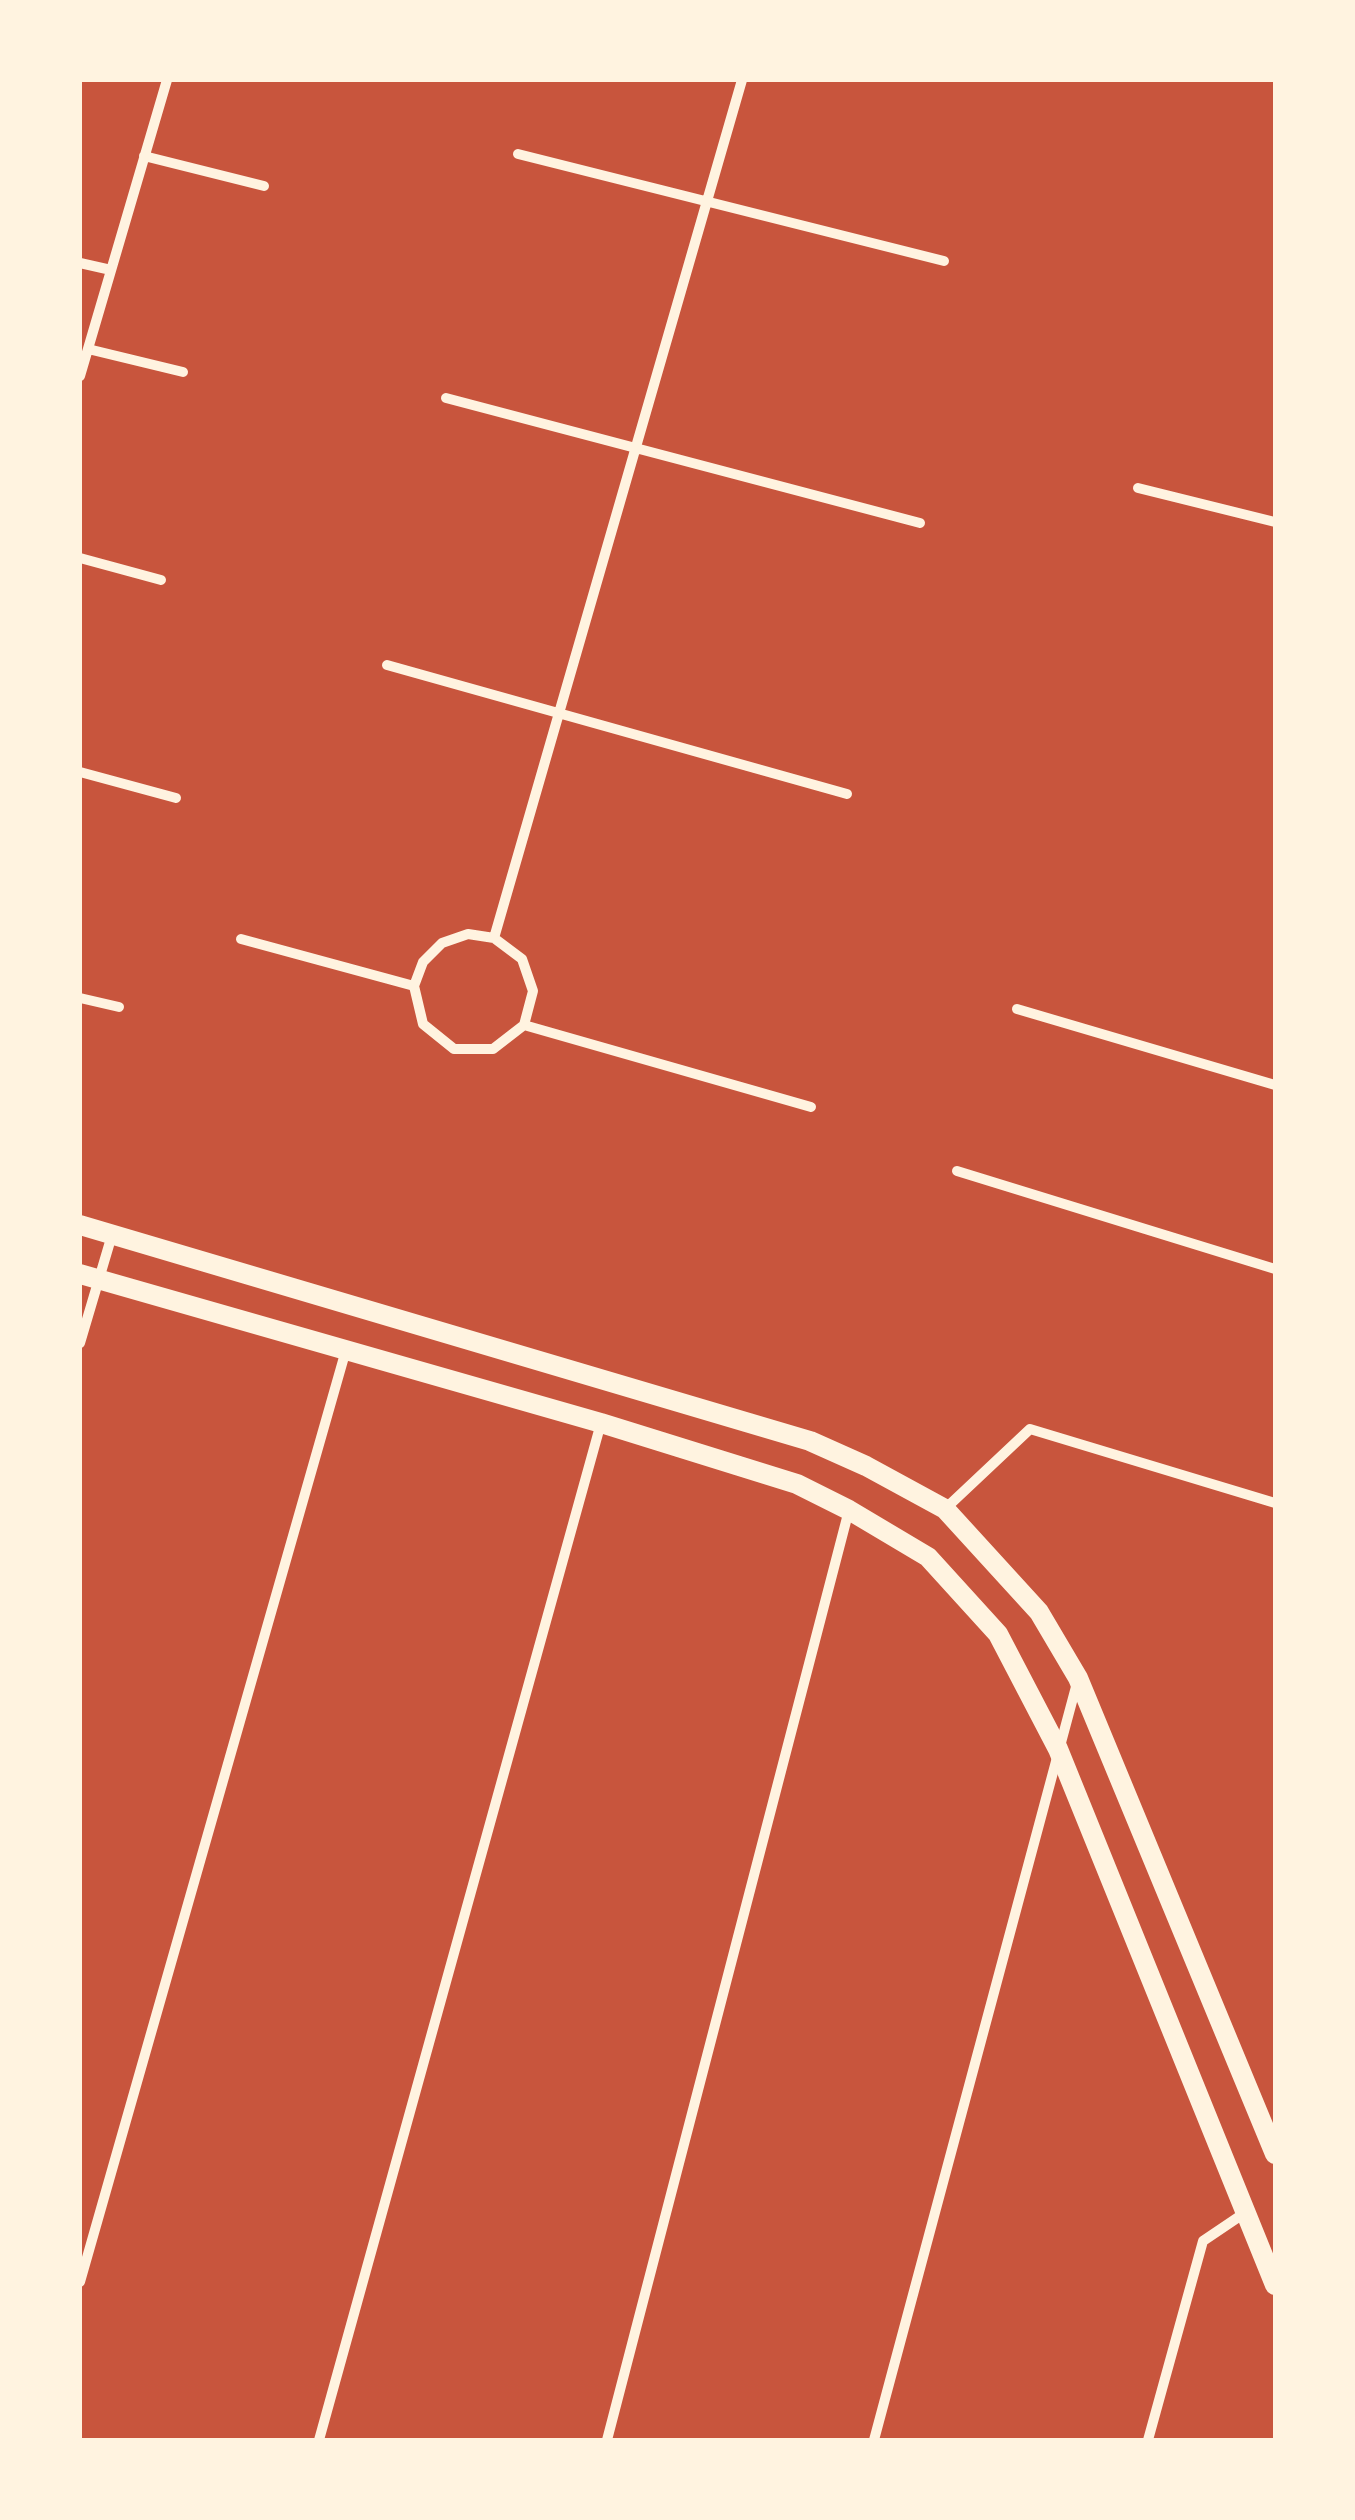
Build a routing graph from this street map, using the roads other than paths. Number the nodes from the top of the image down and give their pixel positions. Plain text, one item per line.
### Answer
1 (167, 80) edge
2 (742, 80) edge
3 (518, 154) dead end
4 (144, 156) junction
5 (264, 186) dead end
6 (706, 201) junction
7 (944, 261) dead end
8 (80, 263) edge
9 (111, 270) junction
10 (88, 348) junction
11 (184, 372) dead end
12 (80, 376) edge
13 (446, 398) dead end
14 (636, 448) junction
15 (1138, 488) dead end
16 (1275, 522) edge
17 (920, 523) dead end
18 (80, 558) edge
19 (162, 580) dead end
20 (387, 665) dead end
21 (560, 713) junction
22 (80, 772) edge
23 (847, 794) dead end
24 (176, 798) dead end
25 (241, 938) dead end
26 (494, 938) junction
27 (414, 986) junction
28 (80, 998) edge
29 (119, 1007) dead end
30 (1017, 1009) dead end
31 (524, 1025) junction
32 (1275, 1085) edge
33 (811, 1107) dead end
34 (957, 1171) dead end
35 (80, 1225) edge
36 (112, 1235) junction
37 (1275, 1269) edge
38 (89, 1277) edge
39 (80, 1343) edge
40 (346, 1349) junction
41 (601, 1423) junction
42 (1275, 1502) edge
43 (946, 1509) junction
44 (849, 1510) junction
45 (1078, 1678) junction
46 (1058, 1748) junction
47 (1273, 2143) edge
48 (1247, 2212) junction
49 (80, 2282) edge
50 (1275, 2285) edge
51 (319, 2440) edge
52 (607, 2440) edge
53 (874, 2440) edge
54 (1148, 2440) edge

1 - 4 street
2 - 6 street
3 - 6 street
4 - 5 street
4 - 9 street
6 - 7 street
6 - 14 street
8 - 9 street
9 - 10 street
10 - 11 street
10 - 12 street
13 - 14 street
14 - 17 street
14 - 21 street
15 - 16 street
18 - 19 street
20 - 21 street
21 - 23 street
21 - 26 street
22 - 24 street
25 - 27 street
26 - 27 street
26 - 31 street
27 - 31 street
28 - 29 street
30 - 32 street
31 - 33 street
34 - 37 street
35 - 36 main road
36 - 38 street
36 - 43 main road
38 - 39 street
38 - 40 main road
40 - 41 main road
40 - 49 street
41 - 44 main road
41 - 51 street
42 - 43 street
43 - 45 main road
44 - 46 main road
44 - 52 street
45 - 46 street
45 - 47 main road
46 - 48 main road
46 - 53 street
48 - 50 main road
48 - 54 street

